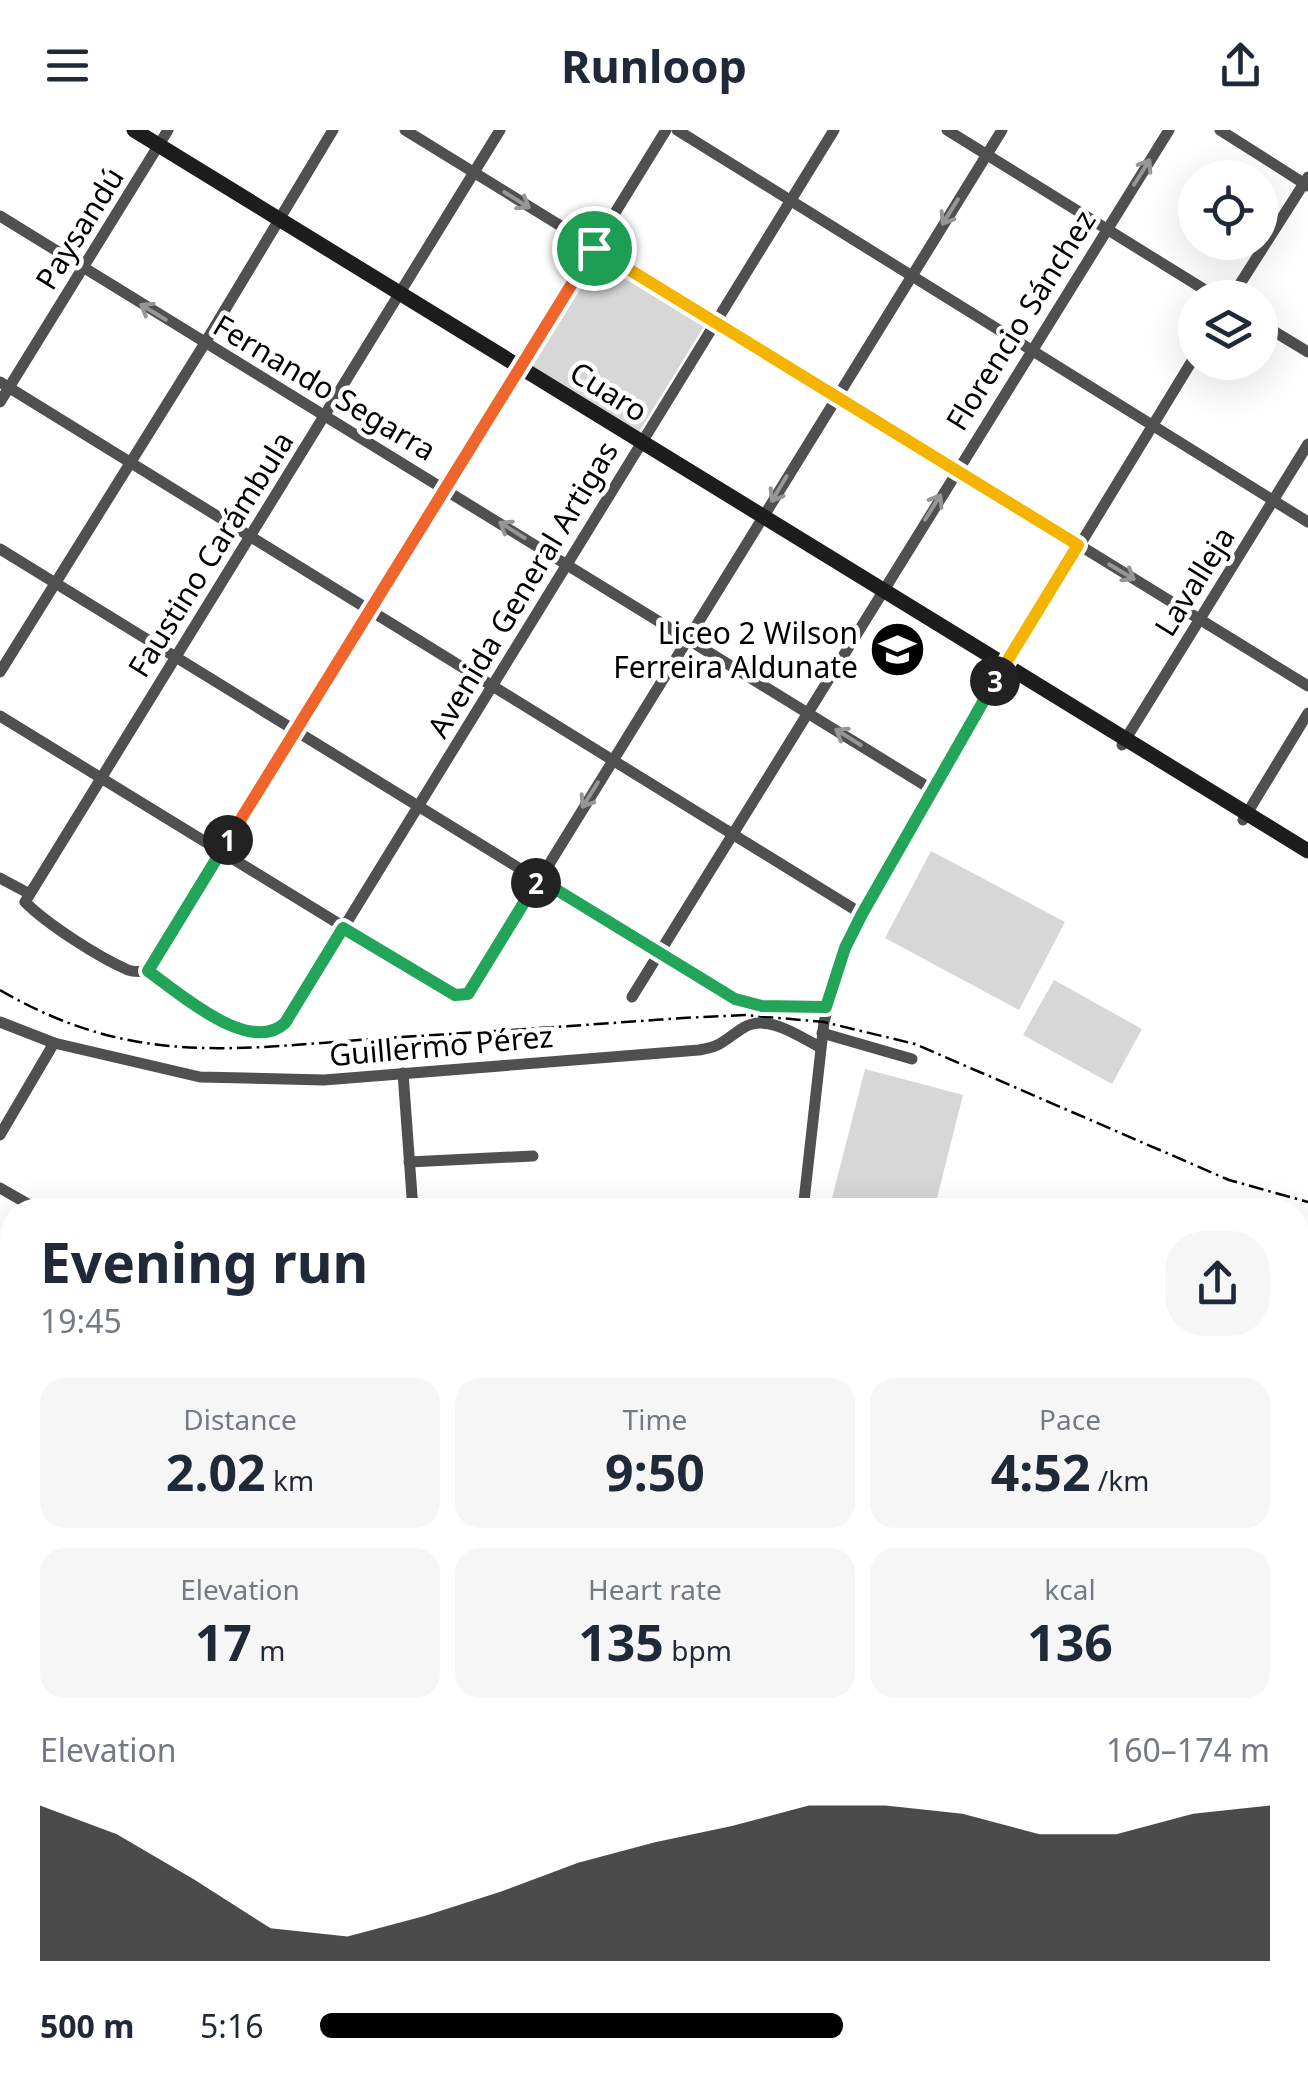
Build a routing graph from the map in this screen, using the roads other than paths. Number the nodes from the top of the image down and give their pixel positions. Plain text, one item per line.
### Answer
1 (134, 130) edge
2 (333, 130) edge
3 (404, 130) edge
4 (500, 130) edge
5 (666, 130) edge
6 (678, 130) edge
7 (834, 130) edge
8 (947, 130) edge
9 (1002, 130) edge
10 (1168, 130) edge
11 (1220, 130) edge
12 (163, 137) edge
13 (986, 155) junction
14 (474, 173) junction
15 (1307, 182) edge
16 (789, 200) junction
17 (0, 216) edge
18 (278, 219) junction
19 (1106, 229) junction
20 (594, 248) junction
21 (83, 269) junction
22 (911, 275) junction
23 (1189, 280) edge
24 (1243, 280) edge
25 (399, 294) junction
26 (715, 321) junction
27 (1278, 334) edge
28 (205, 343) junction
29 (1031, 349) junction
30 (1308, 352) edge
31 (521, 370) junction
32 (1180, 380) edge
33 (5, 385) edge
34 (836, 396) junction
35 (0, 402) edge
36 (324, 416) junction
37 (1153, 424) junction
38 (640, 442) junction
39 (1308, 444) edge
40 (130, 462) junction
41 (956, 469) junction
42 (446, 490) junction
43 (1274, 500) junction
44 (762, 517) junction
45 (1308, 522) edge
46 (250, 536) junction
47 (1078, 545) junction
48 (0, 549) edge
49 (566, 564) junction
50 (55, 583) junction
51 (881, 590) junction
52 (370, 610) junction
53 (1200, 619) junction
54 (687, 638) junction
55 (175, 656) junction
56 (1004, 666) junction
57 (0, 672) edge
58 (493, 685) junction
59 (1308, 686) edge
60 (808, 712) junction
61 (1308, 713) edge
62 (0, 716) edge
63 (298, 731) junction
64 (1124, 742) junction
65 (613, 759) junction
66 (101, 780) junction
67 (931, 789) junction
68 (418, 806) junction
69 (1245, 816) junction
70 (733, 834) junction
71 (1308, 851) edge
72 (220, 852) junction
73 (1308, 860) edge
74 (0, 878) edge
75 (539, 879) junction
76 (27, 897) junction
77 (862, 914) junction
78 (343, 928) junction
79 (659, 953) junction
80 (148, 971) junction
81 (632, 997) dead end
82 (826, 1007) junction
83 (0, 1022) edge
84 (823, 1028) junction
85 (54, 1043) junction
86 (820, 1047) junction
87 (912, 1059) dead end
88 (403, 1072) junction
89 (0, 1135) edge
90 (533, 1156) dead end
91 (409, 1162) junction
92 (412, 1198) edge
93 (804, 1198) edge

1 - 12 street, Cuaro
2 - 18 street
3 - 14 street
4 - 14 street, Faustino Carámbula
5 - 20 street
6 - 16 street
7 - 16 street, Avenida General Artigas
8 - 13 street
9 - 13 street
19 -> 10 street, Florencio Sánchez
11 - 15 street
12 - 18 street, Cuaro
12 - 21 street, Paysandú
13 - 19 street
13 -> 22 street
14 -> 20 street
14 - 25 street, Faustino Carámbula
15 - 24 street
16 - 22 street
16 - 26 street, Avenida General Artigas
17 - 21 street, Fernando Segarra
18 - 25 street, Cuaro
18 - 28 street
19 - 23 street
19 - 29 street, Florencio Sánchez
20 - 26 street
20 - 31 street
28 -> 21 street, Fernando Segarra
21 - 33 street, Paysandú
22 - 29 street
22 - 34 street
25 - 31 street, Cuaro
25 - 36 street, Faustino Carámbula
26 - 34 street
26 - 38 street, Avenida General Artigas
27 - 30 street
28 - 36 street, Fernando Segarra
28 - 40 street
29 - 37 street
29 - 41 street, Florencio Sánchez
31 - 38 street, Cuaro
31 - 42 street
32 - 37 street
33 - 35 street, Paysandú
33 - 40 street
34 - 41 street
34 -> 44 street
36 - 42 street, Fernando Segarra
36 - 46 street, Faustino Carámbula
37 - 43 street
37 - 47 street
38 - 44 street, Cuaro
38 - 49 street, Avenida General Artigas
39 - 43 street, Lavalleja
40 - 46 street
40 - 50 street
41 - 47 street
51 -> 41 street, Florencio Sánchez
49 -> 42 street, Fernando Segarra
42 - 52 street
43 - 45 street
43 - 53 street, Lavalleja
44 - 51 street, Cuaro
44 - 54 street
46 - 52 street
46 - 55 street, Faustino Carámbula
47 -> 53 street
47 - 56 street
48 - 50 street
49 - 54 street, Fernando Segarra
49 - 58 street, Avenida General Artigas
50 - 55 street
50 - 57 street
51 - 56 street, Cuaro
51 - 60 street, Florencio Sánchez
52 - 58 street
52 - 63 street
53 - 59 street
53 - 64 street, Lavalleja
54 - 60 street, Fernando Segarra
54 - 65 street
55 - 63 street
55 - 66 street, Faustino Carámbula
56 - 64 street, Cuaro
56 - 67 street
58 - 65 street
58 - 68 street, Avenida General Artigas
67 -> 60 street, Fernando Segarra
60 - 70 street, Florencio Sánchez
61 - 69 street
62 - 66 street
63 - 68 street
63 - 72 street
64 - 69 street, Cuaro
65 - 70 street
65 -> 75 street
66 - 72 street
66 - 76 street, Faustino Carámbula
67 - 77 street
68 - 75 street
68 - 78 street, Avenida General Artigas
69 - 71 street, Cuaro
69 - 73 street, Cuaro
70 - 77 street
70 - 79 street, Florencio Sánchez
72 - 78 street
72 - 80 street
74 - 76 street
75 - 78 street
75 - 79 street
76 - 80 street
77 - 82 street
78 - 80 street, Avenida General Artigas
79 - 81 street, Florencio Sánchez
79 - 82 street
82 - 84 street
83 - 85 street, Guillermo Pérez
84 - 86 street
84 - 87 street
85 - 88 street, Guillermo Pérez
85 - 89 street
86 - 88 street, Guillermo Pérez
86 - 93 street
88 - 91 street
90 - 91 street
91 - 92 street

